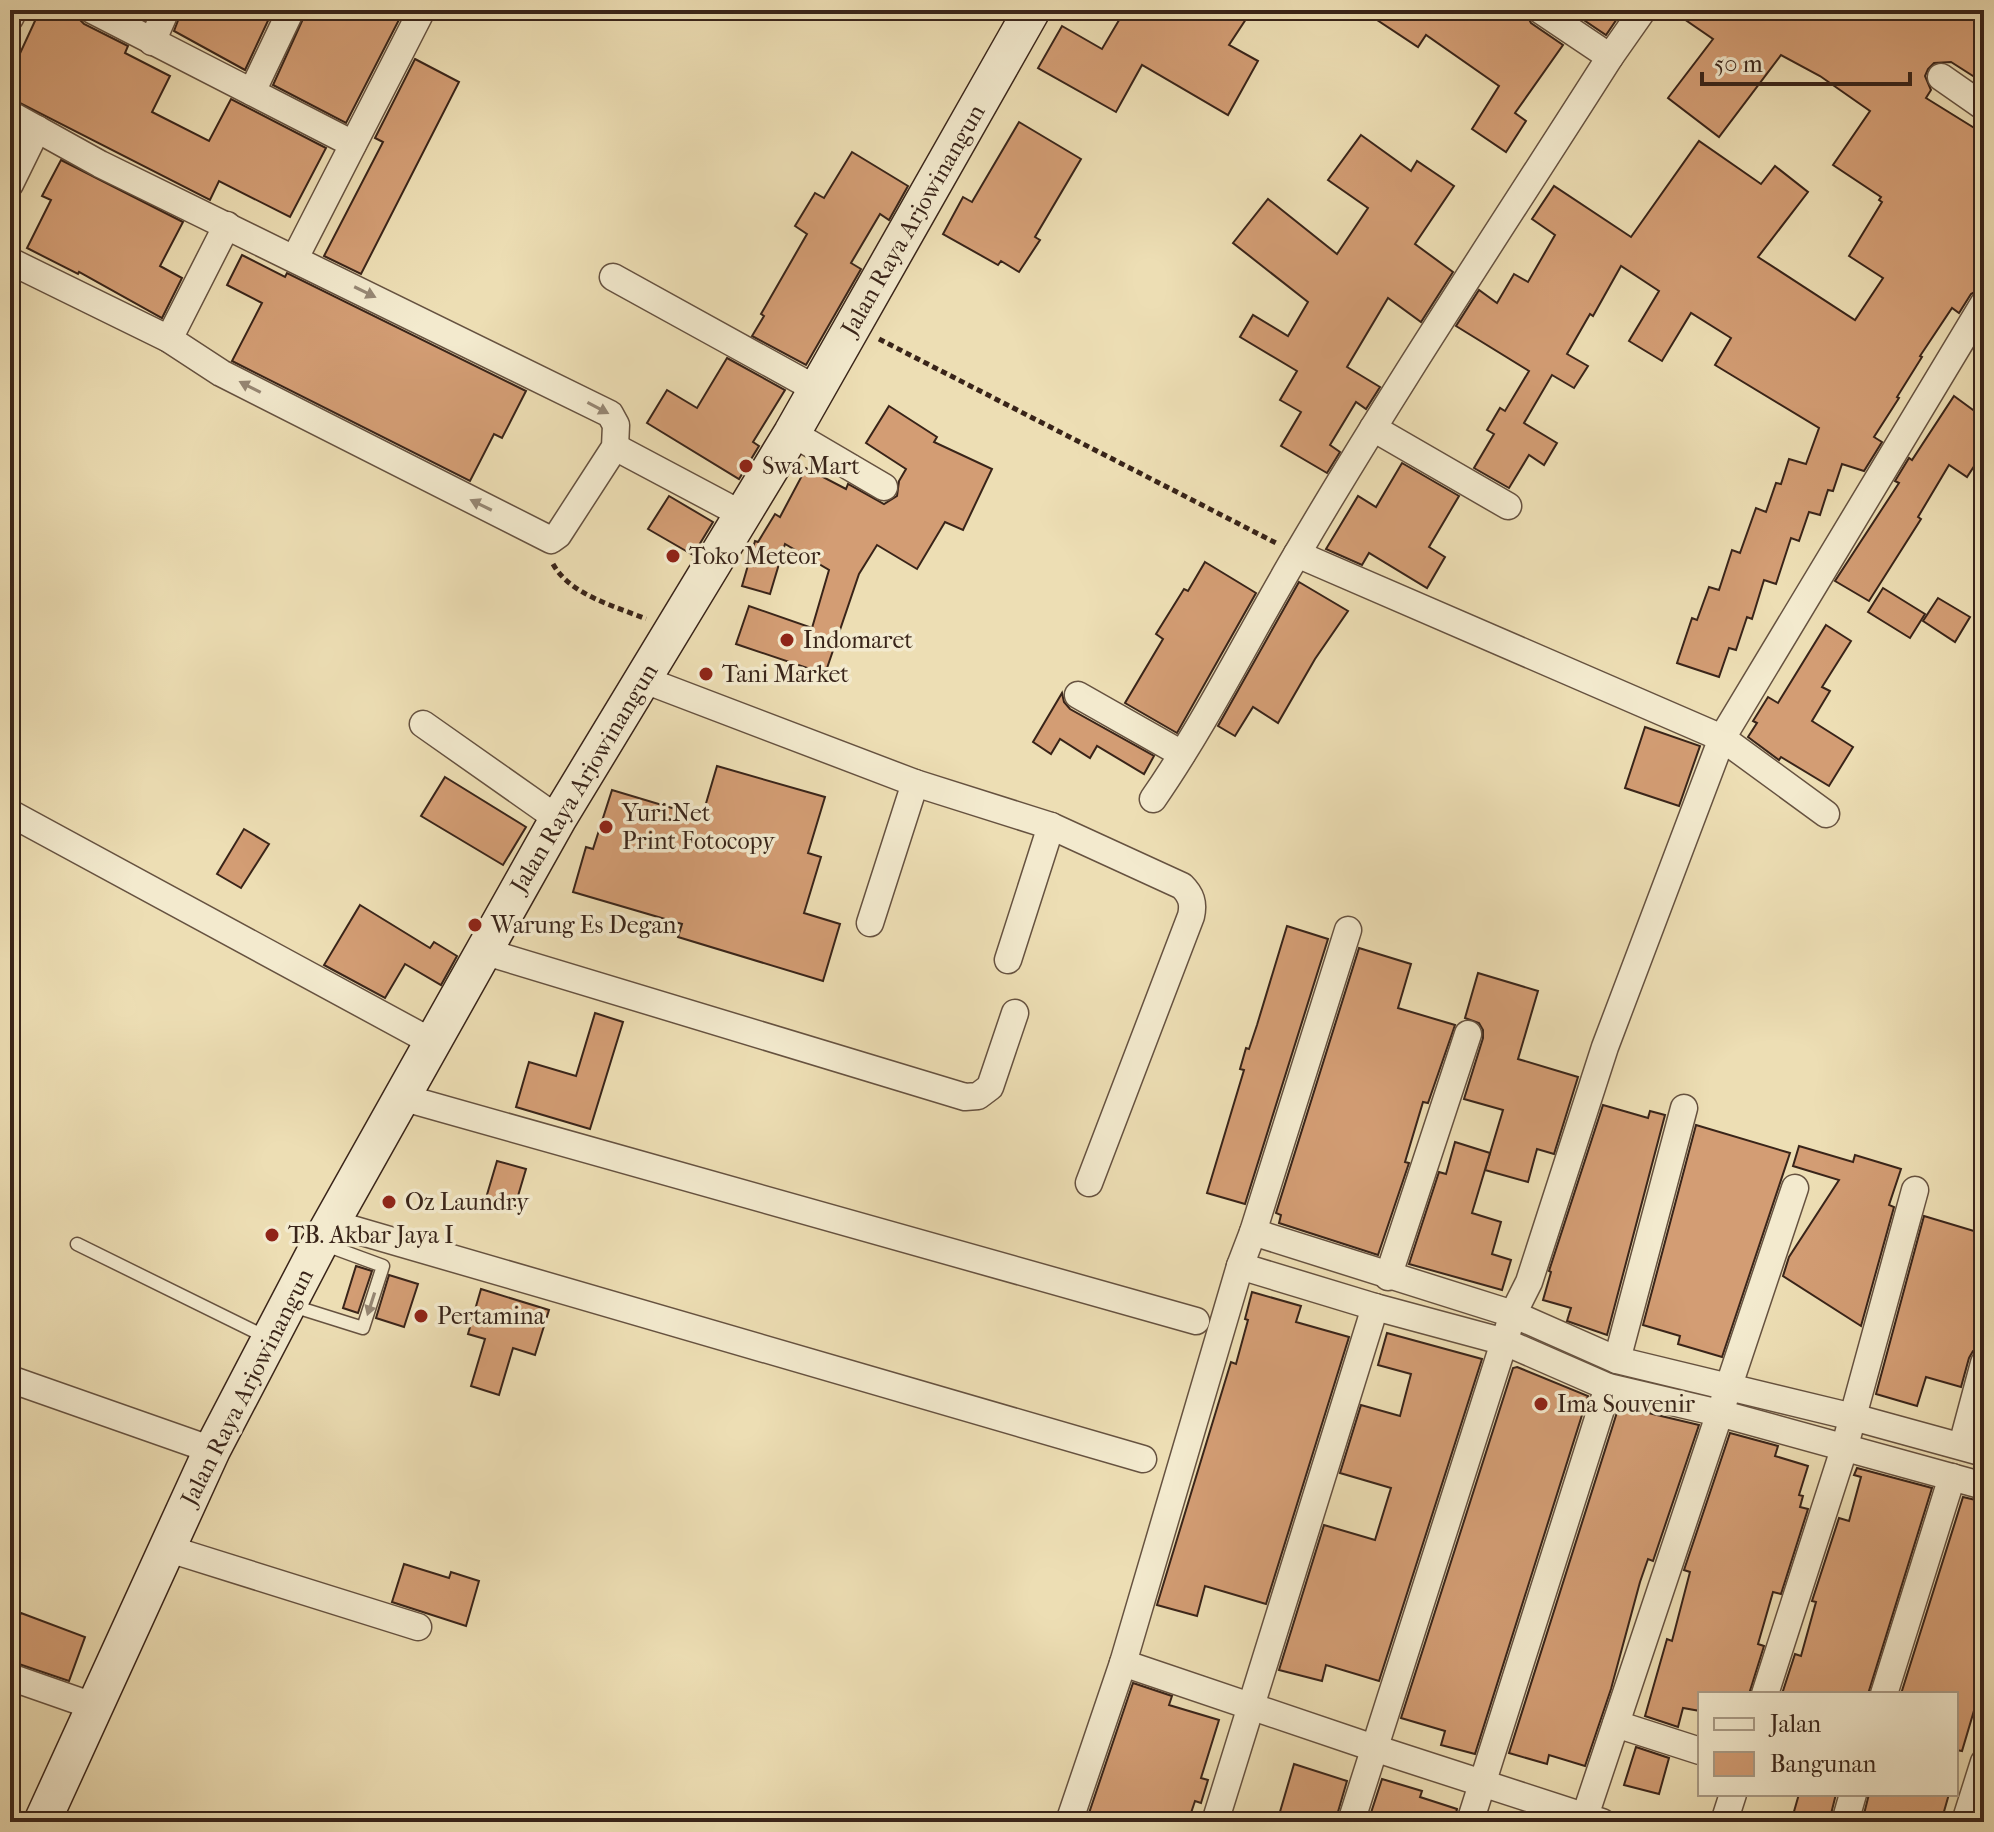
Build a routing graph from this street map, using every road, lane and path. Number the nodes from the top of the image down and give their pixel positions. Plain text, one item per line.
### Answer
1 (14, 10) edge
2 (92, 10) edge
3 (166, 10) edge
4 (291, 10) edge
5 (422, 10) edge
6 (1032, 10) edge
7 (1540, 10) edge
8 (1643, 10) edge
9 (10, 18) edge
10 (152, 42) junction
11 (1610, 57) junction
12 (1941, 77) dead end
13 (252, 92) junction
14 (1984, 107) edge
15 (10, 114) edge
16 (37, 129) junction
17 (353, 144) junction
18 (10, 184) edge
19 (227, 225) junction
20 (295, 258) junction
21 (10, 261) edge
22 (613, 277) dead end
23 (1984, 303) edge
24 (853, 326) junction
25 (169, 339) junction
26 (816, 389) junction
27 (1373, 428) junction
28 (792, 433) junction
29 (615, 447) junction
30 (884, 487) dead end
31 (1508, 506) dead end
32 (743, 515) junction
33 (551, 540) junction
34 (1297, 554) junction
35 (672, 631) junction
36 (642, 679) junction
37 (1078, 695) dead end
38 (423, 724) dead end
39 (1722, 738) junction
40 (1182, 754) junction
41 (915, 783) junction
42 (1153, 799) dead end
43 (10, 813) edge
44 (1826, 814) dead end
45 (558, 819) junction
46 (1051, 826) junction
47 (870, 923) dead end
48 (1348, 930) dead end
49 (483, 951) junction
50 (1008, 960) dead end
51 (1015, 1013) dead end
52 (1468, 1034) dead end
53 (432, 1042) junction
54 (401, 1097) junction
55 (1684, 1108) dead end
56 (1089, 1183) dead end
57 (1795, 1188) dead end
58 (1915, 1190) dead end
59 (1253, 1232) junction
60 (326, 1233) junction
61 (77, 1244) dead end
62 (1240, 1266) junction
63 (1388, 1277) junction
64 (289, 1304) junction
65 (1375, 1307) junction
66 (1513, 1314) junction
67 (1196, 1321) dead end
68 (271, 1339) junction
69 (1505, 1342) junction
70 (1617, 1360) junction
71 (1984, 1363) edge
72 (10, 1379) edge
73 (1608, 1387) junction
74 (1728, 1388) junction
75 (1719, 1413) junction
76 (1853, 1417) junction
77 (1844, 1449) junction
78 (1973, 1449) edge
79 (212, 1450) junction
80 (1143, 1459) dead end
81 (1952, 1477) junction
82 (1984, 1486) edge
83 (166, 1548) junction
84 (418, 1627) dead end
85 (1123, 1663) junction
86 (10, 1677) edge
87 (1766, 1692) edge
88 (1885, 1692) edge
89 (93, 1706) junction
90 (1251, 1706) junction
91 (1616, 1724) junction
92 (1374, 1748) junction
93 (1698, 1750) edge
94 (1984, 1762) edge
95 (1482, 1784) junction
96 (1732, 1796) edge
97 (1852, 1796) edge
98 (1590, 1820) edge
99 (42, 1822) edge
100 (1069, 1822) edge
101 (1215, 1822) edge
102 (1351, 1822) edge
103 (1470, 1822) edge
104 (1724, 1822) edge
105 (1845, 1822) edge
106 (1965, 1822) edge

1 - 9 street
2 - 10 street
3 - 10 street
4 - 13 street
5 - 17 street
6 - 24 main road, Jalan Raya Arjowinangun
7 - 11 street
8 - 11 street
10 - 13 street
11 - 27 street
12 - 14 street
13 - 17 street
15 - 16 street
16 - 18 street
16 - 19 street
17 - 20 street
19 - 20 street
19 - 25 street
20 -> 29 street
21 - 25 street
22 - 26 street
23 - 39 street
24 - 26 main road, Jalan Raya Arjowinangun
24 - 34 path
33 -> 25 street
26 - 28 main road, Jalan Raya Arjowinangun
27 - 31 street
27 - 34 street
28 - 30 street
28 - 32 main road, Jalan Raya Arjowinangun
29 - 32 street
29 - 33 street
32 - 35 main road, Jalan Raya Arjowinangun
33 - 35 path
34 - 39 street
34 - 40 street
35 - 36 main road, Jalan Raya Arjowinangun
36 - 41 street
36 - 45 main road, Jalan Raya Arjowinangun
37 - 40 street
38 - 45 street
39 - 44 street
39 - 66 street
40 - 42 street
41 - 46 street
41 - 47 street
43 - 53 street
45 - 49 main road, Jalan Raya Arjowinangun
46 - 50 street
46 - 56 street
48 - 59 street
49 - 51 street
49 - 53 main road, Jalan Raya Arjowinangun
52 - 63 street
53 - 54 main road, Jalan Raya Arjowinangun
54 - 60 main road, Jalan Raya Arjowinangun
54 - 67 street
55 - 70 street
57 - 74 street
58 - 76 street
59 - 62 street
59 - 63 street
60 - 64 main road, Jalan Raya Arjowinangun
60 -> 64 lane
60 - 80 street
61 - 68 lane
62 - 65 street
62 - 85 street
63 - 66 street
64 - 68 main road, Jalan Raya Arjowinangun
65 - 69 street
65 - 90 street
66 - 69 street
66 - 70 street
68 - 79 main road, Jalan Raya Arjowinangun
69 - 73 street
69 - 92 street
70 - 74 street
71 - 78 street
72 - 79 street
73 - 75 street
73 - 95 street
74 - 75 street
74 - 76 street
75 - 77 street
75 - 91 street
76 - 77 street
76 - 78 street
77 - 81 street
77 - 87 street
79 - 83 main road, Jalan Raya Arjowinangun
81 - 82 street
81 - 88 street
83 - 84 street
83 - 89 main road, Jalan Raya Arjowinangun
85 - 90 street
85 - 100 street
86 - 89 street
89 - 99 main road, Jalan Raya Arjowinangun
90 - 92 street
90 - 101 street
91 - 93 street
91 - 98 street
92 - 95 street
92 - 102 street
94 - 106 street
95 - 98 street
95 - 103 street
96 - 104 street
97 - 105 street

